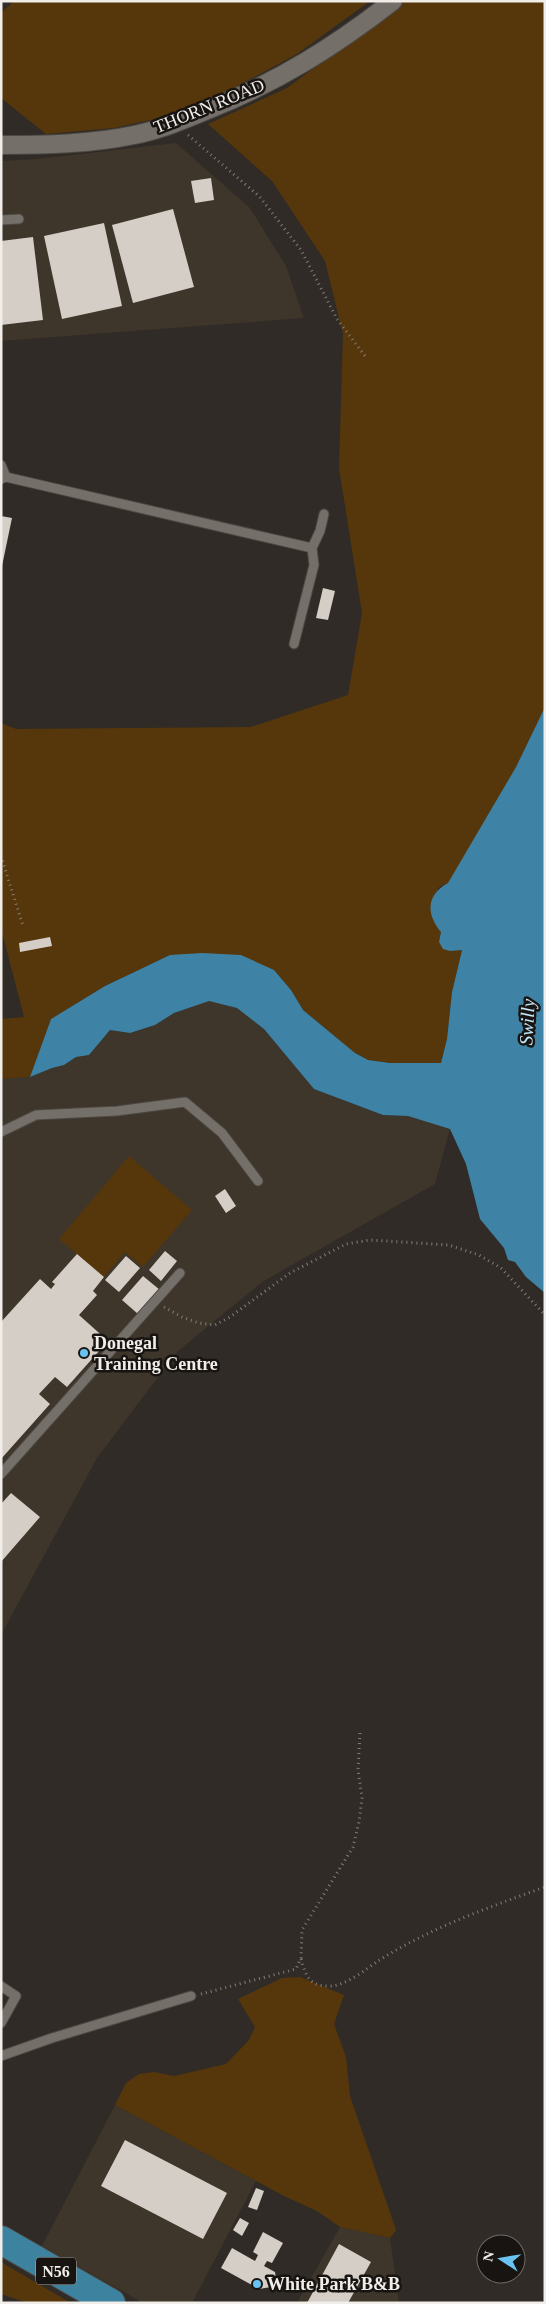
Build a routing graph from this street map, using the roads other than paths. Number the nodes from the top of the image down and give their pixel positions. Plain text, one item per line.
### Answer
1 (393, 1) edge
2 (1, 145) edge
3 (19, 219) dead end
4 (1, 220) edge
5 (1, 465) edge
6 (4, 478) edge
7 (324, 514) dead end
8 (312, 548) junction
9 (294, 644) dead end
10 (1, 1132) edge
11 (258, 1181) dead end
12 (180, 1273) dead end
13 (1, 1474) edge
14 (1, 1986) edge
15 (191, 1996) road end
16 (1, 2023) edge
17 (1, 2056) edge
18 (1, 2240) edge
19 (111, 2303) edge

1 - 2 street, THORN ROAD
3 - 4 lane
5 - 6 lane
6 - 8 lane
7 - 8 lane
8 - 9 lane
10 - 11 lane
12 - 13 lane
14 - 16 lane
15 - 17 lane
18 - 19 main road, N56

